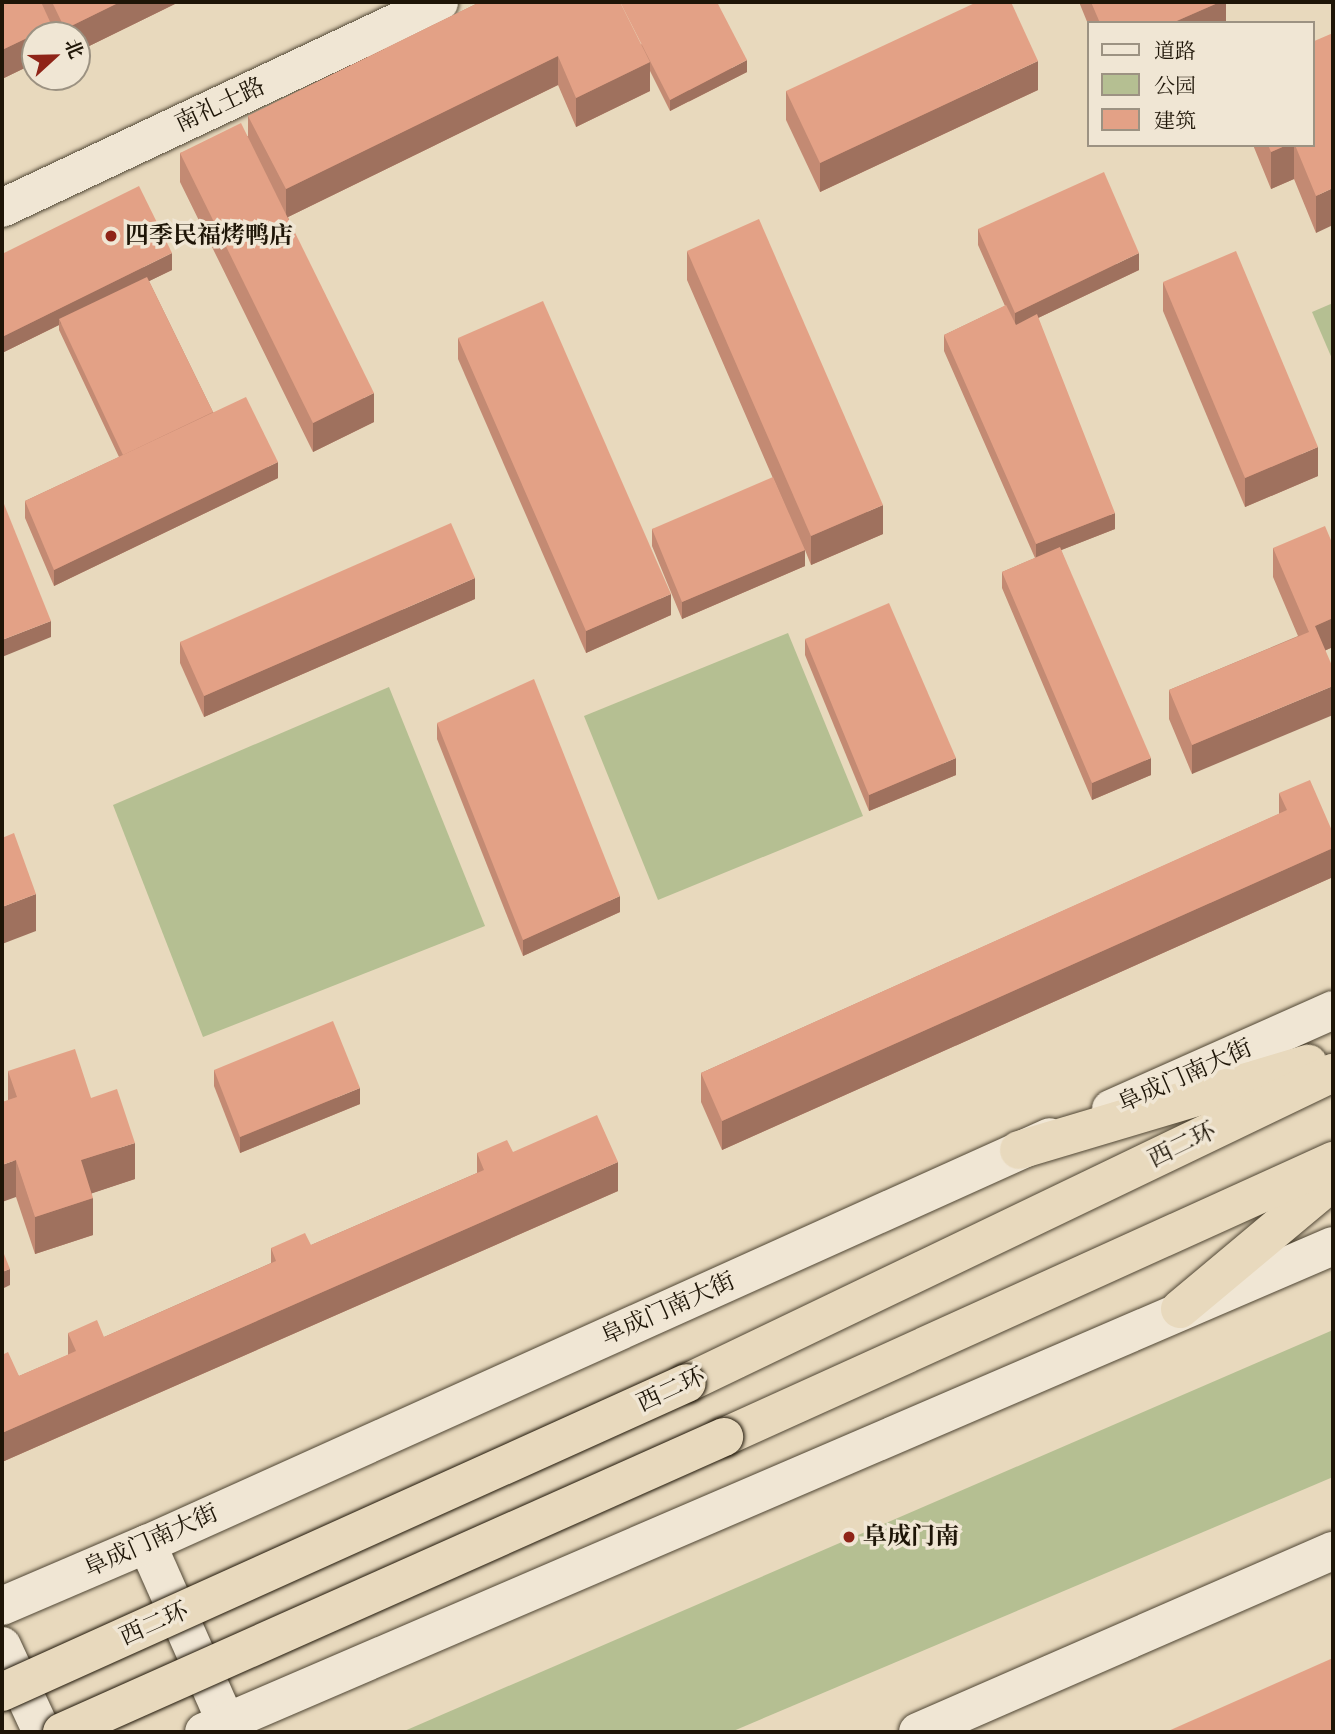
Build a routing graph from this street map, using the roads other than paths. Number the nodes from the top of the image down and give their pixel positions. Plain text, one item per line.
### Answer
1 (439, 2) edge
2 (2, 208) edge
3 (1333, 1010) edge
4 (1333, 1056) edge
5 (1333, 1073) edge
6 (1019, 1150) junction
7 (1333, 1161) edge
8 (1333, 1181) edge
9 (1333, 1246) edge
10 (1180, 1309) junction
11 (147, 1544) junction
12 (1333, 1551) edge
13 (2, 1606) edge
14 (2, 1646) edge
15 (2, 1692) edge
16 (215, 1727) edge
17 (42, 1732) edge
18 (62, 1732) edge
19 (918, 1732) edge

1 - 2 street, 南礼士路
3 - 6 street, 阜成门南大街
4 - 6 highway
5 - 15 highway, 西二环, bridge
6 - 11 street, 阜成门南大街
7 - 18 highway, bridge
8 - 10 highway
9 - 10 street
10 - 16 street
11 - 13 street, 阜成门南大街
11 - 16 street
12 - 19 street
14 - 17 street

